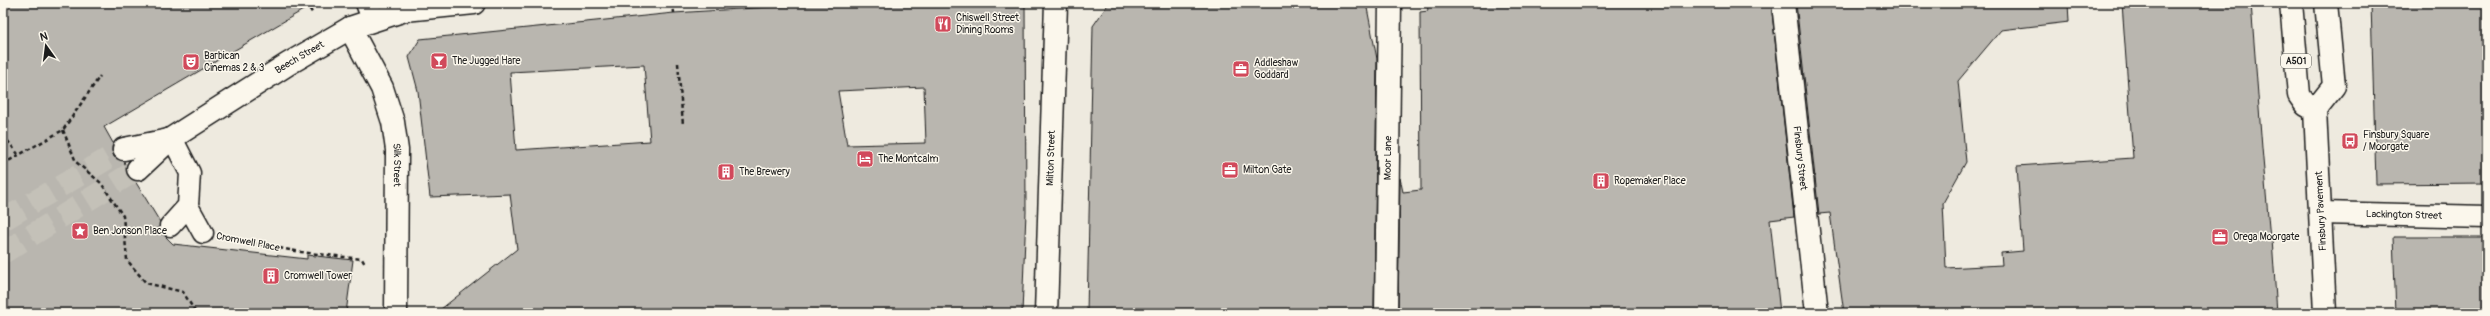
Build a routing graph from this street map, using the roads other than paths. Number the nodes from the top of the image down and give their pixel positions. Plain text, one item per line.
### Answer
1 (474, 3) edge
2 (1056, 3) edge
3 (1390, 3) edge
4 (1783, 3) edge
5 (2291, 3) edge
6 (2326, 3) edge
7 (370, 11) edge
8 (350, 28) junction
9 (2315, 110) junction
10 (170, 139) junction
11 (124, 149) tunnel mouth
12 (138, 169) tunnel mouth
13 (188, 206) junction
14 (2321, 213) junction
15 (2487, 217) edge
16 (170, 226) dead end
17 (203, 234) road end
18 (396, 313) edge
19 (1046, 313) edge
20 (1386, 313) edge
21 (1818, 313) edge
22 (2325, 313) edge

1 - 7 street, Beech Street
2 - 19 street, Milton Street
3 - 20 street, Moor Lane
4 - 21 street, Finsbury Street
5 - 9 street, A501
6 - 9 street
7 - 8 street, Beech Street
8 - 10 street, Beech Street
8 - 18 street, Silk Street
9 - 14 street, Finsbury Pavement
10 - 11 street, Beech Street
10 - 12 street, Beech Street
10 - 13 lane
13 - 16 lane
13 - 17 lane, Cromwell Place
14 - 15 street, Lackington Street
14 - 22 street, Finsbury Pavement

